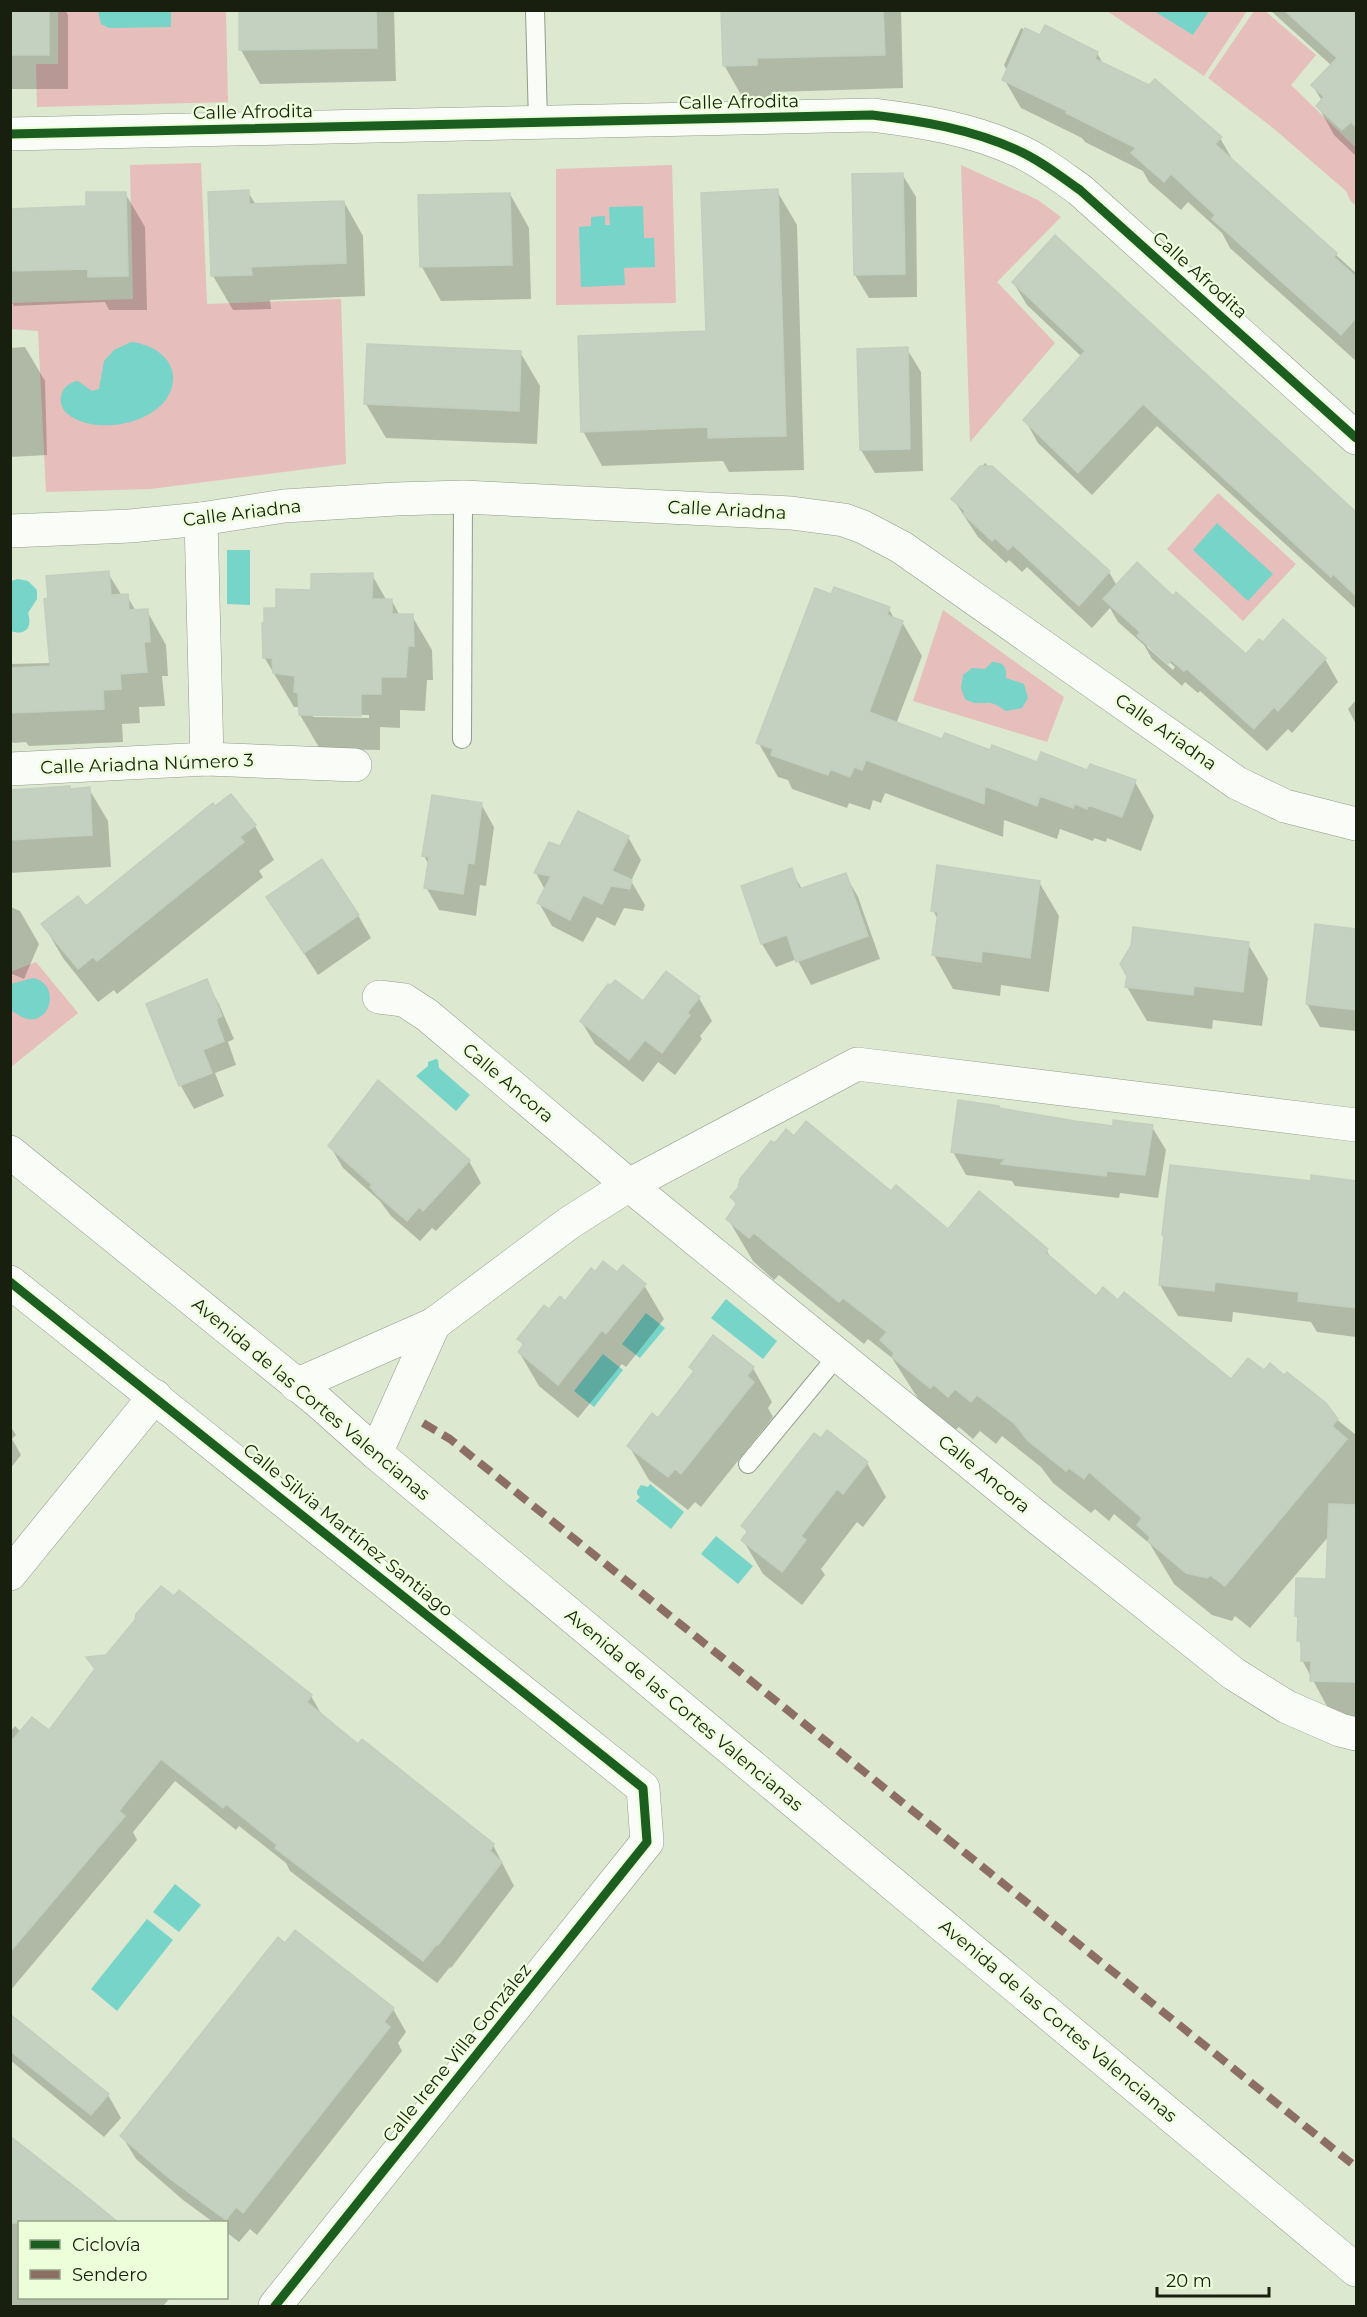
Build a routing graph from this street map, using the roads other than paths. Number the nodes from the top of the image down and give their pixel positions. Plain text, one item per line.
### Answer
1 (535, 10) edge
2 (538, 123) junction
3 (10, 134) edge
4 (1356, 438) edge
5 (463, 497) junction
6 (201, 519) junction
7 (10, 531) edge
8 (462, 739) dead end
9 (207, 759) junction
10 (355, 765) dead end
11 (10, 769) edge
12 (1356, 824) edge
13 (380, 997) dead end
14 (1356, 1125) edge
15 (10, 1152) edge
16 (629, 1185) junction
17 (10, 1282) edge
18 (434, 1324) junction
19 (838, 1354) junction
20 (296, 1385) junction
21 (154, 1396) junction
22 (376, 1453) junction
23 (748, 1464) dead end
24 (10, 1574) edge
25 (1356, 1734) edge
26 (645, 1815) joint
27 (1356, 2270) edge
28 (275, 2307) edge

1 - 2 lane
2 - 3 street, Calle Afrodita
2 - 4 street, Calle Afrodita
5 - 6 street, Calle Ariadna
5 - 8 lane
5 - 12 street, Calle Ariadna
6 - 7 street, Calle Ariadna
6 - 9 street
9 - 10 street, Calle Ariadna Número 3
9 - 11 street, Calle Ariadna Número 3
13 - 16 street, Calle Ancora
14 - 16 street
15 - 20 street, Avenida de las Cortes Valencianas
16 - 18 street
16 - 19 street, Calle Ancora
17 - 21 street, Calle Silvia Martínez Santiago
18 - 20 street
18 - 22 street
19 - 23 lane
19 - 25 street, Calle Ancora
20 - 22 street, Avenida de las Cortes Valencianas
21 - 24 street
21 - 26 street, Calle Silvia Martínez Santiago
22 - 27 street, Avenida de las Cortes Valencianas
26 - 28 street, Calle Irene Villa González

